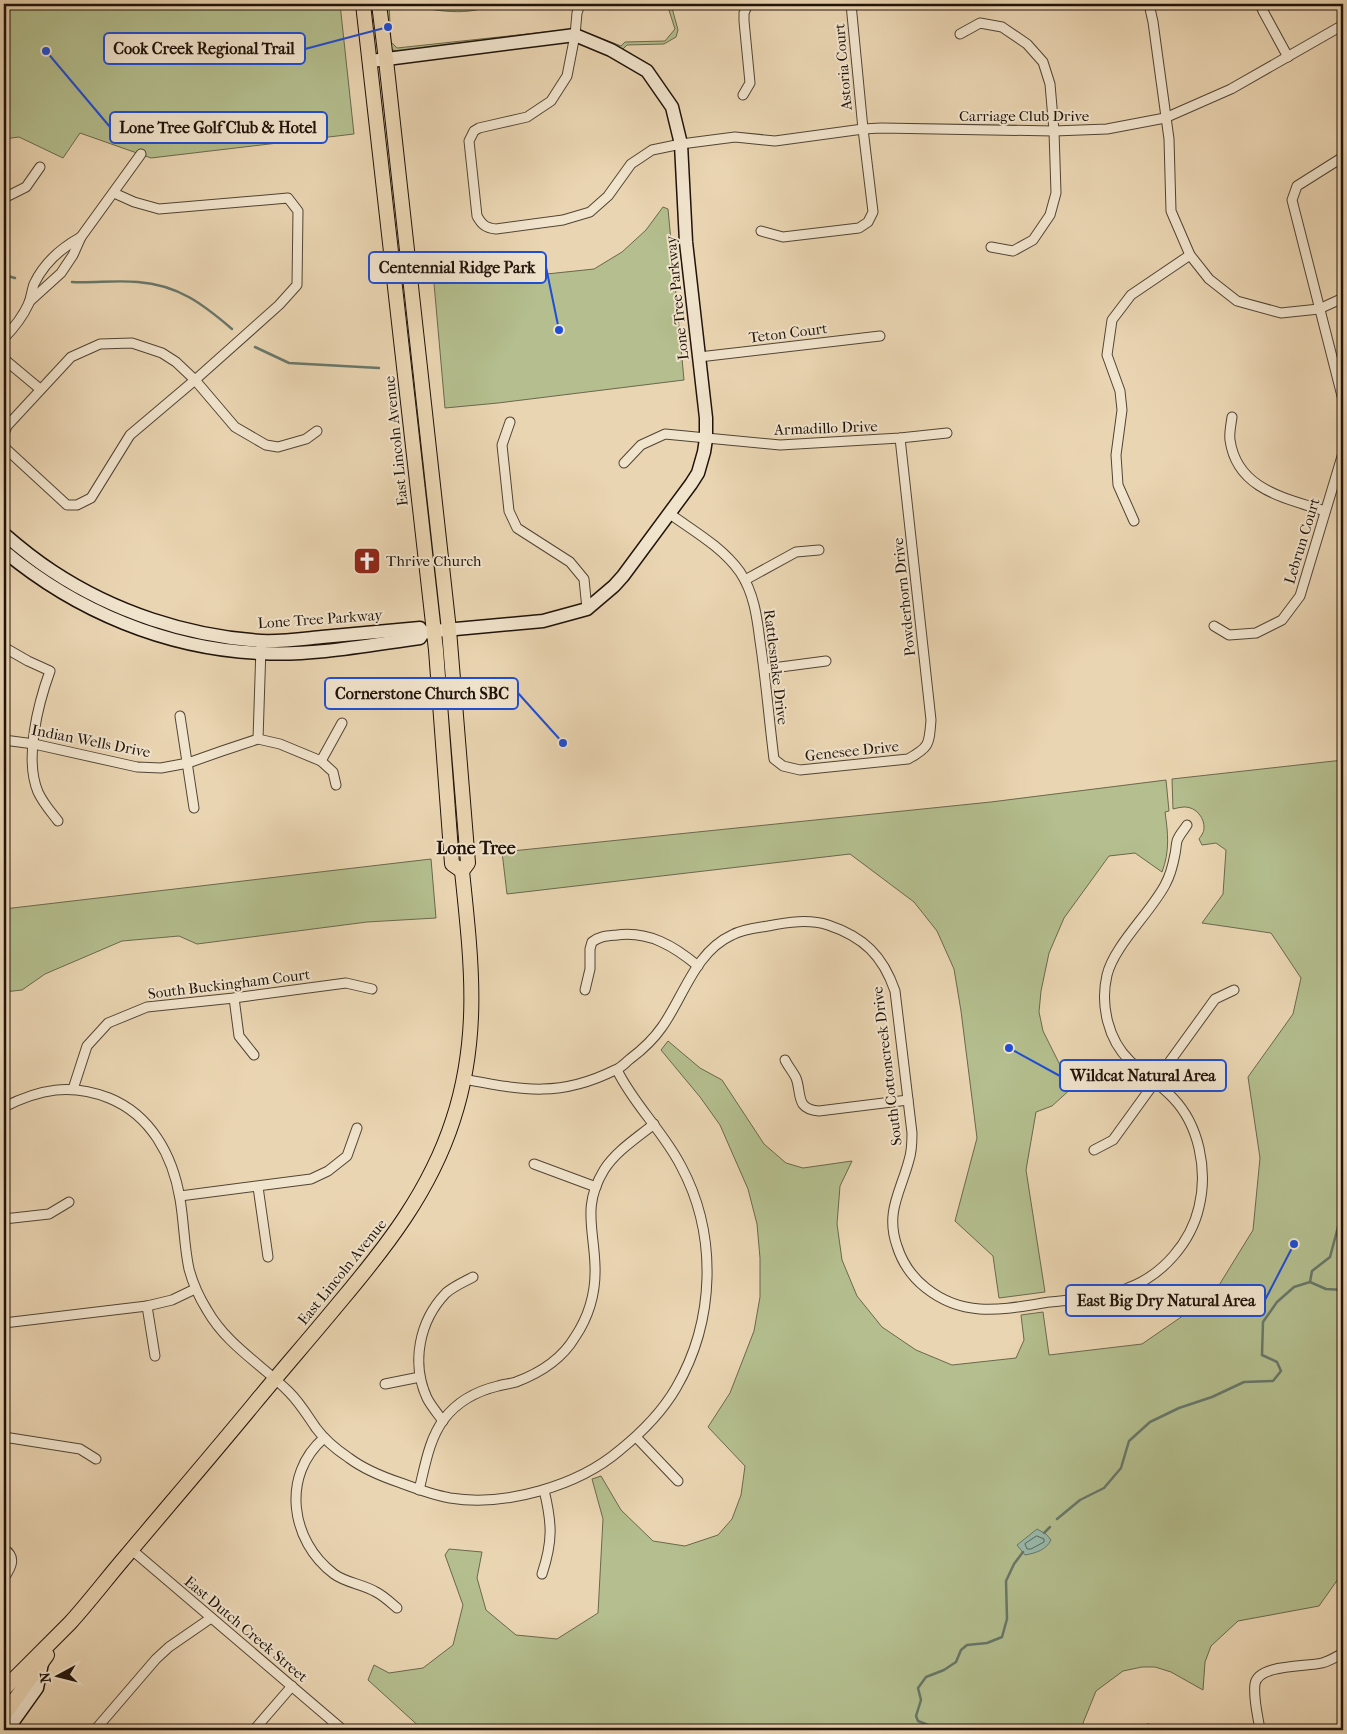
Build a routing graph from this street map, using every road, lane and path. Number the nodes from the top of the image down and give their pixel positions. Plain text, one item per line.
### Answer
1 (363, 4) edge
2 (379, 4) edge
3 (580, 4) edge
4 (748, 4) edge
5 (851, 4) edge
6 (1149, 4) edge
7 (1260, 4) edge
8 (1343, 25) edge
9 (960, 34) dead end
10 (575, 35) junction
11 (1288, 57) junction
12 (386, 60) junction
13 (371, 61) junction
14 (743, 95) dead end
15 (1165, 118) junction
16 (863, 128) junction
17 (1054, 130) junction
18 (681, 144) junction
19 (141, 154) dead end
20 (1343, 157) edge
21 (40, 167) dead end
22 (114, 193) junction
23 (4, 198) edge
24 (762, 232) dead end
25 (81, 237) junction
26 (991, 247) dead end
27 (1190, 255) junction
28 (1343, 298) edge
29 (29, 302) junction
30 (1319, 309) junction
31 (880, 336) dead end
32 (4, 338) edge
33 (699, 357) junction
34 (4, 359) edge
35 (195, 380) junction
36 (40, 389) junction
37 (1343, 400) edge
38 (1232, 418) dead end
39 (510, 422) dead end
40 (317, 431) dead end
41 (947, 433) dead end
42 (4, 434) edge
43 (900, 438) junction
44 (706, 439) junction
45 (4, 447) edge
46 (1343, 453) edge
47 (624, 464) dead end
48 (1326, 511) junction
49 (670, 514) junction
50 (1134, 521) dead end
51 (4, 534) edge
52 (819, 550) dead end
53 (4, 551) edge
54 (745, 580) junction
55 (587, 609) junction
56 (1214, 626) dead end
57 (449, 630) junction
58 (428, 632) junction
59 (261, 647) junction
60 (7, 649) dead end
61 (826, 661) dead end
62 (765, 669) junction
63 (180, 716) dead end
64 (342, 723) dead end
65 (258, 739) junction
66 (4, 740) edge
67 (34, 744) junction
68 (923, 750) joint
69 (321, 761) junction
70 (188, 764) junction
71 (783, 766) joint
72 (336, 785) dead end
73 (194, 808) dead end
74 (58, 821) dead end
75 (1187, 825) dead end
76 (462, 871) junction
77 (698, 966) junction
78 (372, 989) dead end
79 (585, 990) dead end
80 (1234, 990) dead end
81 (234, 998) junction
82 (254, 1055) dead end
83 (785, 1060) dead end
84 (617, 1070) junction
85 (464, 1079) junction
86 (1156, 1081) junction
87 (73, 1089) junction
88 (908, 1100) junction
89 (4, 1107) edge
90 (654, 1124) junction
91 (358, 1128) dead end
92 (1094, 1150) dead end
93 (534, 1164) dead end
94 (258, 1187) junction
95 (596, 1187) junction
96 (180, 1196) junction
97 (69, 1202) dead end
98 (4, 1219) edge
99 (268, 1257) dead end
100 (473, 1277) dead end
101 (196, 1290) junction
102 (147, 1306) junction
103 (4, 1323) edge
104 (155, 1356) dead end
105 (420, 1377) junction
106 (275, 1379) junction
107 (385, 1384) dead end
108 (443, 1421) junction
109 (4, 1437) edge
110 (636, 1437) junction
111 (324, 1438) junction
112 (96, 1458) dead end
113 (678, 1481) dead end
114 (419, 1490) junction
115 (544, 1490) junction
116 (4, 1549) edge
117 (132, 1550) junction
118 (542, 1574) dead end
119 (4, 1578) edge
120 (397, 1608) dead end
121 (211, 1618) junction
122 (70, 1622) junction
123 (1343, 1653) edge
124 (42, 1662) junction
125 (292, 1686) junction
126 (4, 1689) edge
127 (4, 1715) edge
128 (7, 1730) edge
129 (95, 1730) edge
130 (254, 1730) edge
131 (343, 1730) edge
132 (1260, 1730) edge

1 - 13 main road, East Lincoln Avenue
2 - 12 main road, East Lincoln Avenue
3 - 10 street
4 - 14 street
5 - 16 street, Astoria Court
6 - 15 street
7 - 11 street
8 - 11 street, Carriage Club Drive
9 - 17 street
10 - 12 street
10 - 18 street, Lone Tree Parkway
10 - 18 street, Carriage Club Drive
11 - 15 street, Carriage Club Drive
12 - 13 street
12 - 57 main road, East Lincoln Avenue
13 - 58 main road, East Lincoln Avenue
15 - 17 street, Carriage Club Drive
15 - 27 street
16 - 17 street, Carriage Club Drive
16 - 18 street, Carriage Club Drive
16 - 24 street, Astoria Court
17 - 26 street
18 - 33 street, Lone Tree Parkway
19 - 22 street
20 - 30 street
21 - 23 street
22 - 25 street
22 - 35 street
25 - 29 street
25 - 29 street
27 - 30 street
27 - 50 street
28 - 30 street
29 - 32 street
30 - 37 street
31 - 33 street, Teton Court
33 - 44 street, Lone Tree Parkway
34 - 36 street
35 - 36 street
35 - 40 street
35 - 45 street
36 - 42 street
38 - 48 street
39 - 55 street
41 - 43 street, Armadillo Drive
43 - 44 street, Armadillo Drive
43 - 68 street, Powderhorn Drive
44 - 47 street, Armadillo Drive
44 - 49 street, Lone Tree Parkway
46 - 48 street, Lebrun Court
48 - 56 street, Lebrun Court
49 - 54 street, Rattlesnake Drive
49 - 55 street, Lone Tree Parkway
51 - 59 street, Lone Tree Parkway
52 - 54 street
53 - 59 street, Lone Tree Parkway
54 - 62 street, Rattlesnake Drive
55 - 57 street, Lone Tree Parkway
57 - 58 street, Lone Tree Parkway
57 - 76 main road, East Lincoln Avenue
58 - 59 street, Lone Tree Parkway
58 - 76 main road, East Lincoln Avenue
59 - 65 street
60 - 67 street
61 - 62 street
62 - 71 street, Rattlesnake Drive
63 - 70 street
64 - 69 street
65 - 69 street
65 - 70 street, Indian Wells Drive
66 - 67 street, Indian Wells Drive
67 - 70 street, Indian Wells Drive
67 - 74 street
68 - 71 street, Genesee Drive
69 - 72 street
70 - 73 street
75 - 86 street, South Cottoncreek Drive
76 - 85 main road, East Lincoln Avenue
77 - 79 street
77 - 84 street, South Cottoncreek Drive
77 - 88 street, South Cottoncreek Drive
78 - 81 street, South Buckingham Court
80 - 86 street
81 - 82 street
81 - 87 street, South Buckingham Court
83 - 88 street
84 - 85 street, South Cottoncreek Drive
84 - 90 street
85 - 106 main road, East Lincoln Avenue
86 - 88 street, South Cottoncreek Drive
86 - 92 street
87 - 89 street
87 - 96 street
90 - 95 street
90 - 110 street
91 - 94 street
93 - 95 street
94 - 96 street
94 - 99 street
95 - 108 street
96 - 101 street
97 - 98 street
100 - 105 street
101 - 102 street
101 - 106 street
102 - 103 street
102 - 104 street
105 - 107 street
105 - 108 street
106 - 111 street
106 - 117 main road, East Lincoln Avenue
108 - 114 street
109 - 112 street
110 - 113 street
110 - 115 street
111 - 114 street
111 - 120 street
114 - 115 street
115 - 118 street
116 - 119 street
117 - 121 street, East Dutch Creek Street
117 - 122 main road, East Lincoln Avenue
121 - 125 street, East Dutch Creek Street
121 - 129 street
122 - 124 main road, East Lincoln Avenue
122 - 126 main road, East Lincoln Avenue
123 - 132 street
124 - 127 main road, East Lincoln Avenue
124 - 128 street
125 - 130 street
125 - 131 street, East Dutch Creek Street

